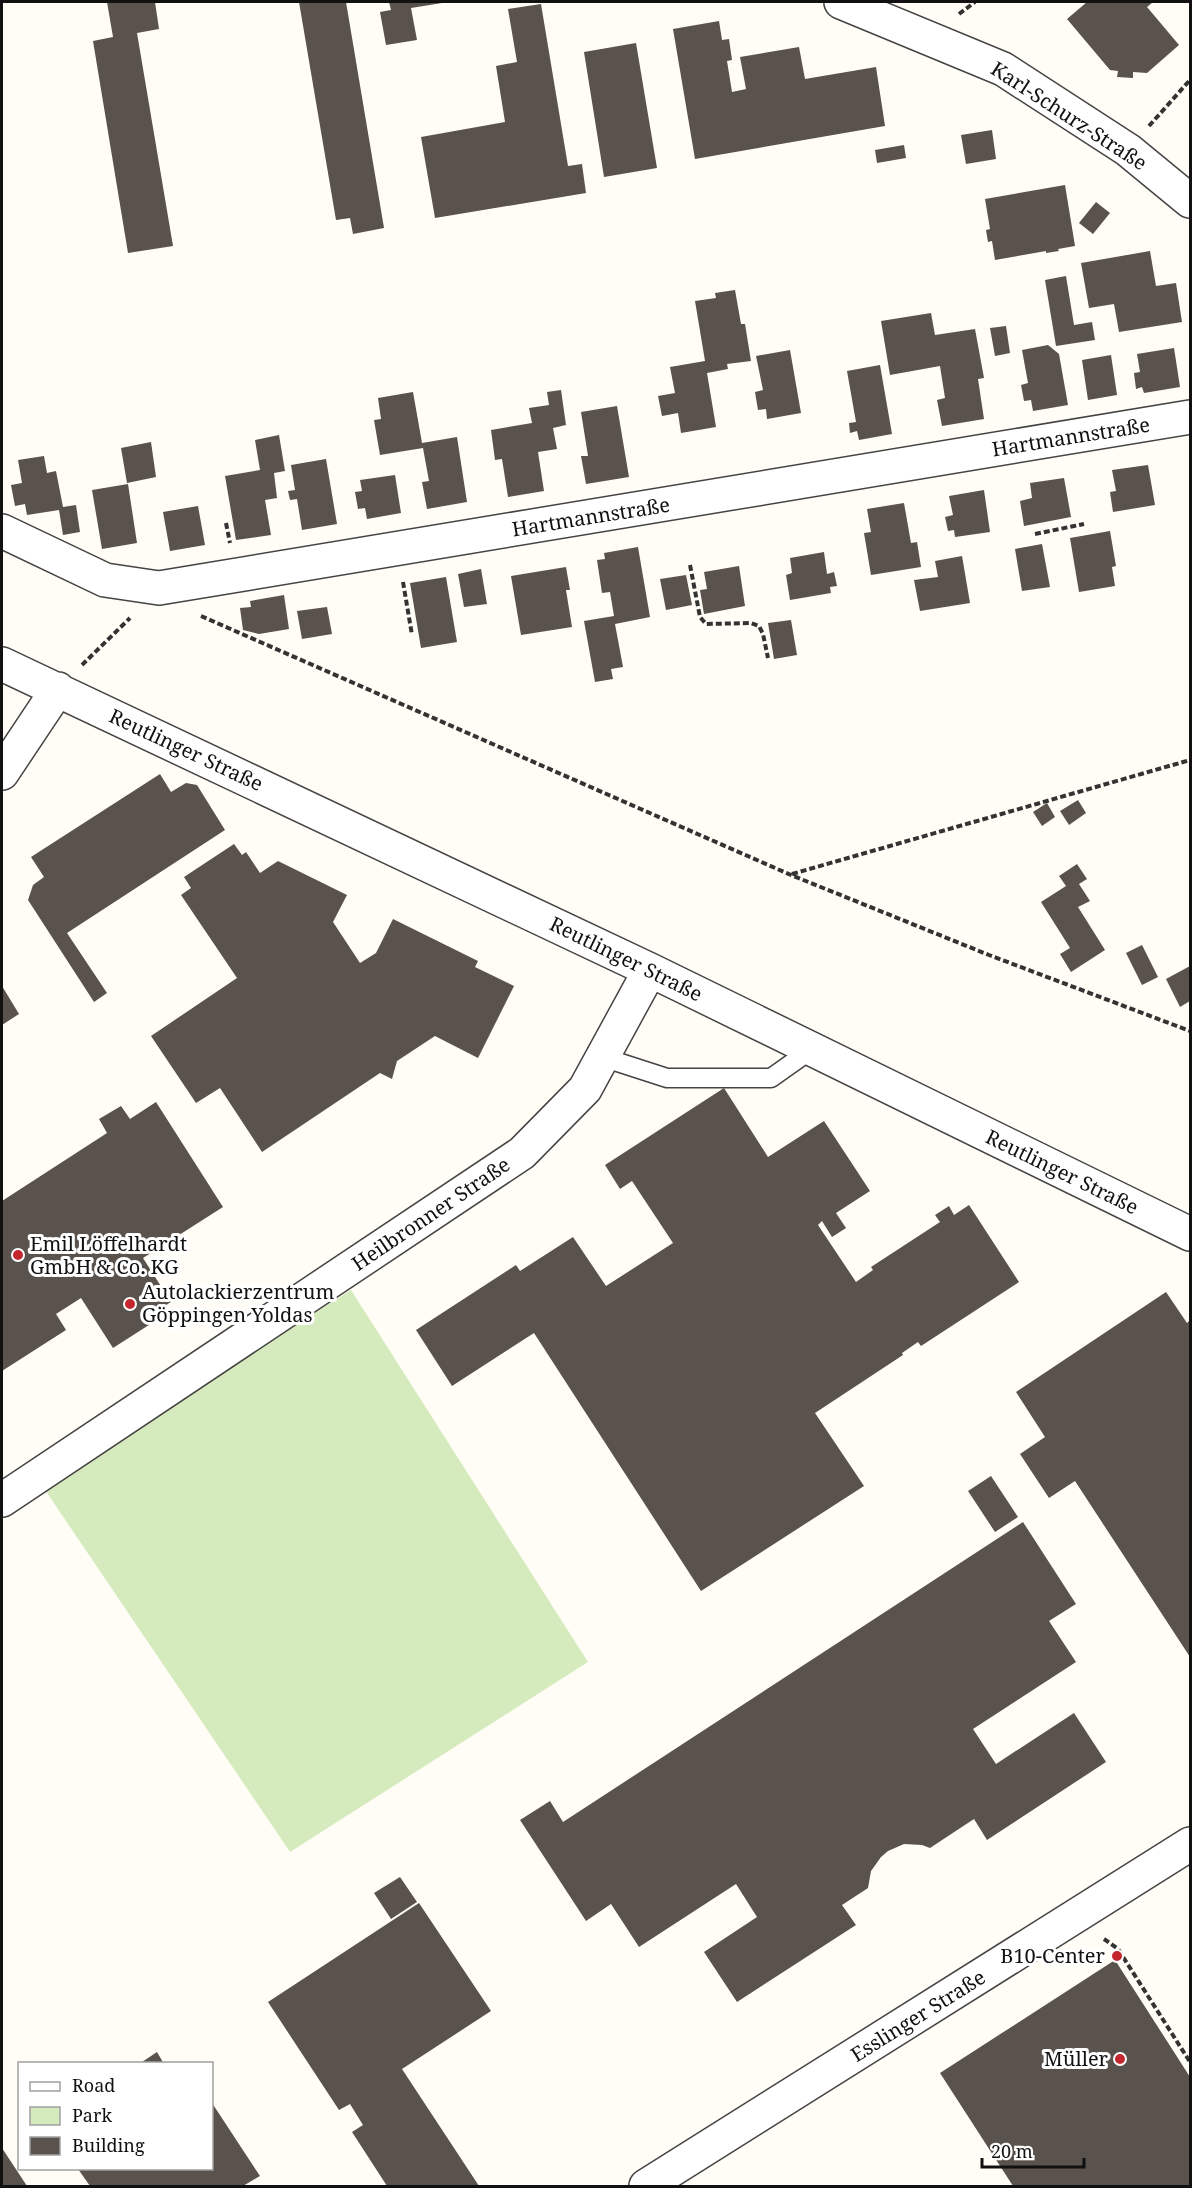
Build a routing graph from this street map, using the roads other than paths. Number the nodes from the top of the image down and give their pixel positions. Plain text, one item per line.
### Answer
1 (841, 2) edge
2 (1191, 201) edge
3 (1191, 417) edge
4 (2, 531) edge
5 (2, 664) edge
6 (58, 689) junction
7 (2, 773) edge
8 (650, 970) junction
9 (812, 1049) junction
10 (602, 1057) junction
11 (1191, 1234) edge
12 (2, 1500) edge
13 (1191, 1844) edge
14 (646, 2187) edge

1 - 2 street, Karl-Schurz-Straße
3 - 4 street, Hartmannstraße
5 - 6 street, Reutlinger Straße
6 - 7 street
6 - 8 street, Reutlinger Straße
8 - 9 street, Reutlinger Straße
8 - 10 street, Heilbronner Straße
9 - 10 lane
9 - 11 street, Reutlinger Straße
10 - 12 street, Heilbronner Straße
13 - 14 street, Esslinger Straße

